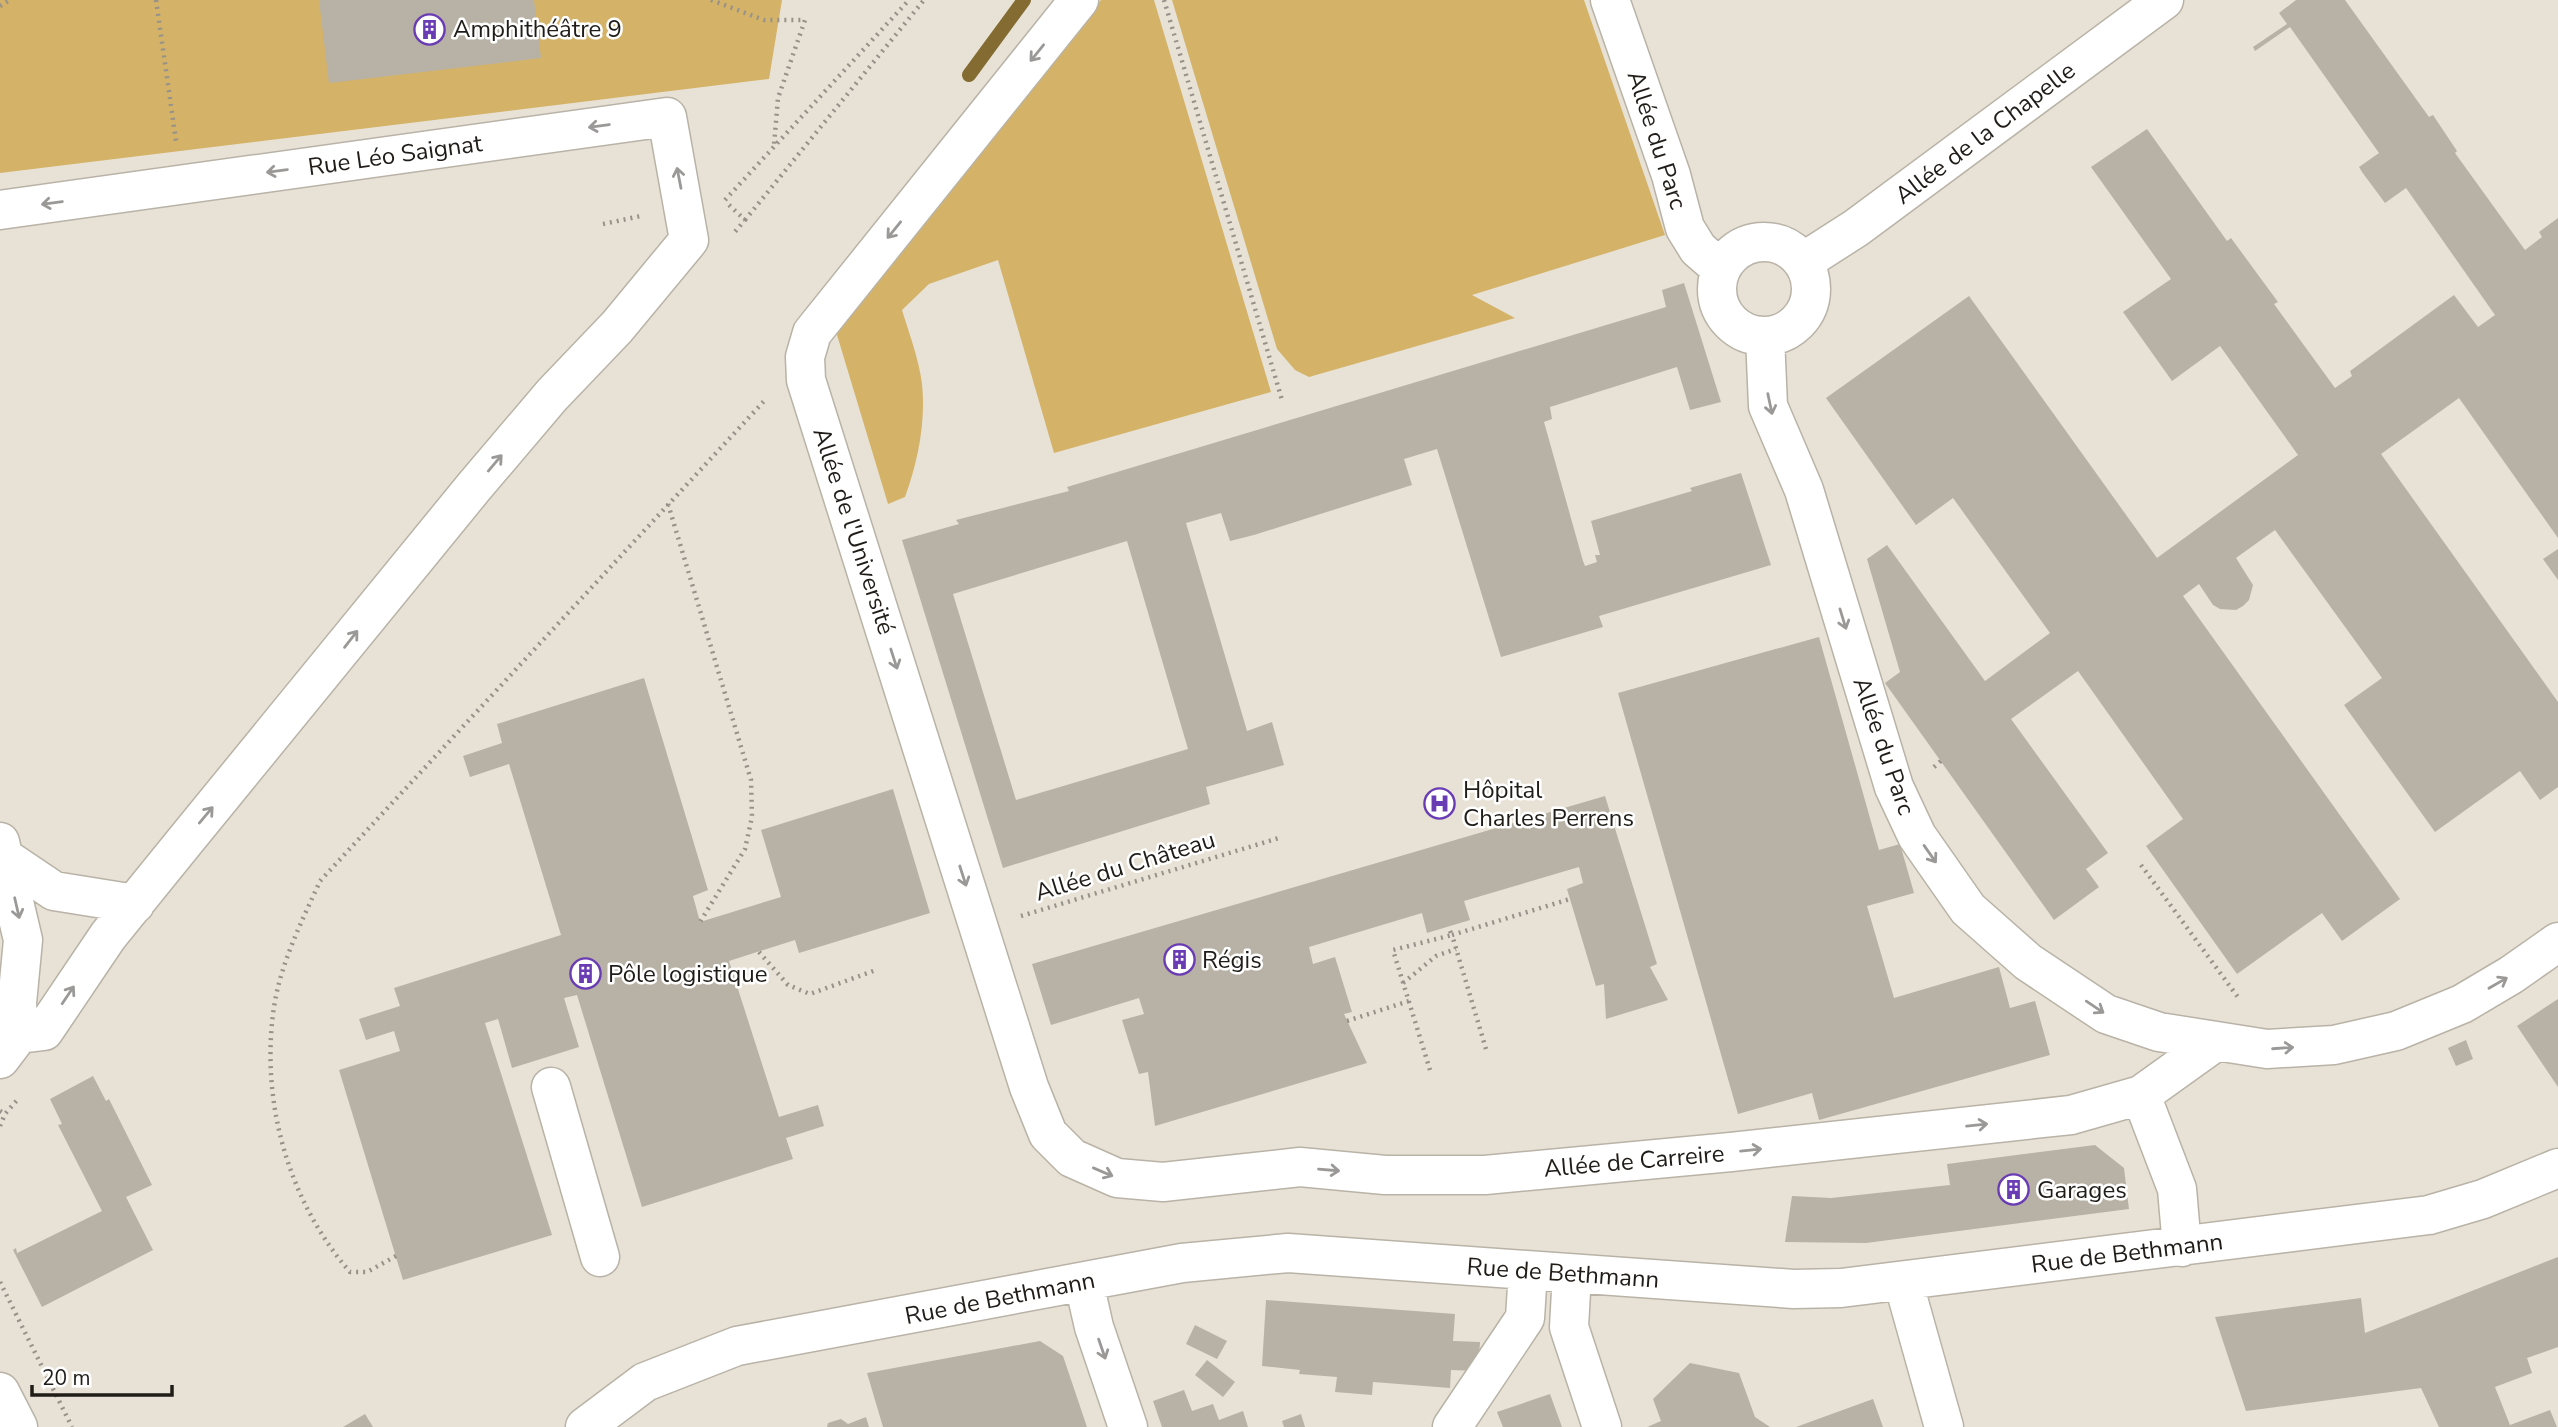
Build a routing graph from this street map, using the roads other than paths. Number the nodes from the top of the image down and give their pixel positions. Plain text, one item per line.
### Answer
1 (1079, 0) edge
2 (1610, 0) edge
3 (2164, 0) edge
4 (0, 210) edge
5 (1803, 262) junction
6 (1721, 269) junction
7 (1765, 337) junction
8 (1, 849) edge
9 (135, 904) junction
10 (2558, 942) edge
11 (2215, 1042) junction
12 (9, 1046) edge
13 (551, 1087) dead end
14 (2141, 1095) junction
15 (1048, 1135) joint
16 (2558, 1168) edge
17 (2182, 1247) junction
18 (600, 1257) dead end
19 (1528, 1270) junction
20 (1572, 1274) junction
21 (1903, 1281) junction
22 (1084, 1283) junction
23 (0, 1392) edge
24 (18, 1427) edge
25 (585, 1427) edge
26 (1128, 1427) edge
27 (1452, 1427) edge
28 (1602, 1427) edge
29 (1944, 1427) edge

1 -> 15 street, Allée de l'Université
2 - 6 street, Allée du Parc
3 - 5 street, Allée de la Chapelle
9 -> 4 street, Rue Léo Saignat
5 - 6 street
5 - 7 street
6 - 7 street
7 -> 11 street, Allée du Parc
8 - 9 street
8 -> 12 street
12 -> 9 street
11 -> 10 street, Allée du Parc
11 - 14 street, Allée de Carreire
13 - 18 street
15 -> 14 street, Allée de Carreire
14 - 17 street
16 - 17 street, Rue de Bethmann
17 - 21 street, Rue de Bethmann
19 - 20 street, Rue de Bethmann
19 - 22 street, Rue de Bethmann
19 - 27 street
20 - 21 street, Rue de Bethmann
20 - 28 street
21 - 29 street
22 - 25 street, Rue de Bethmann
22 -> 26 street
23 - 24 street

